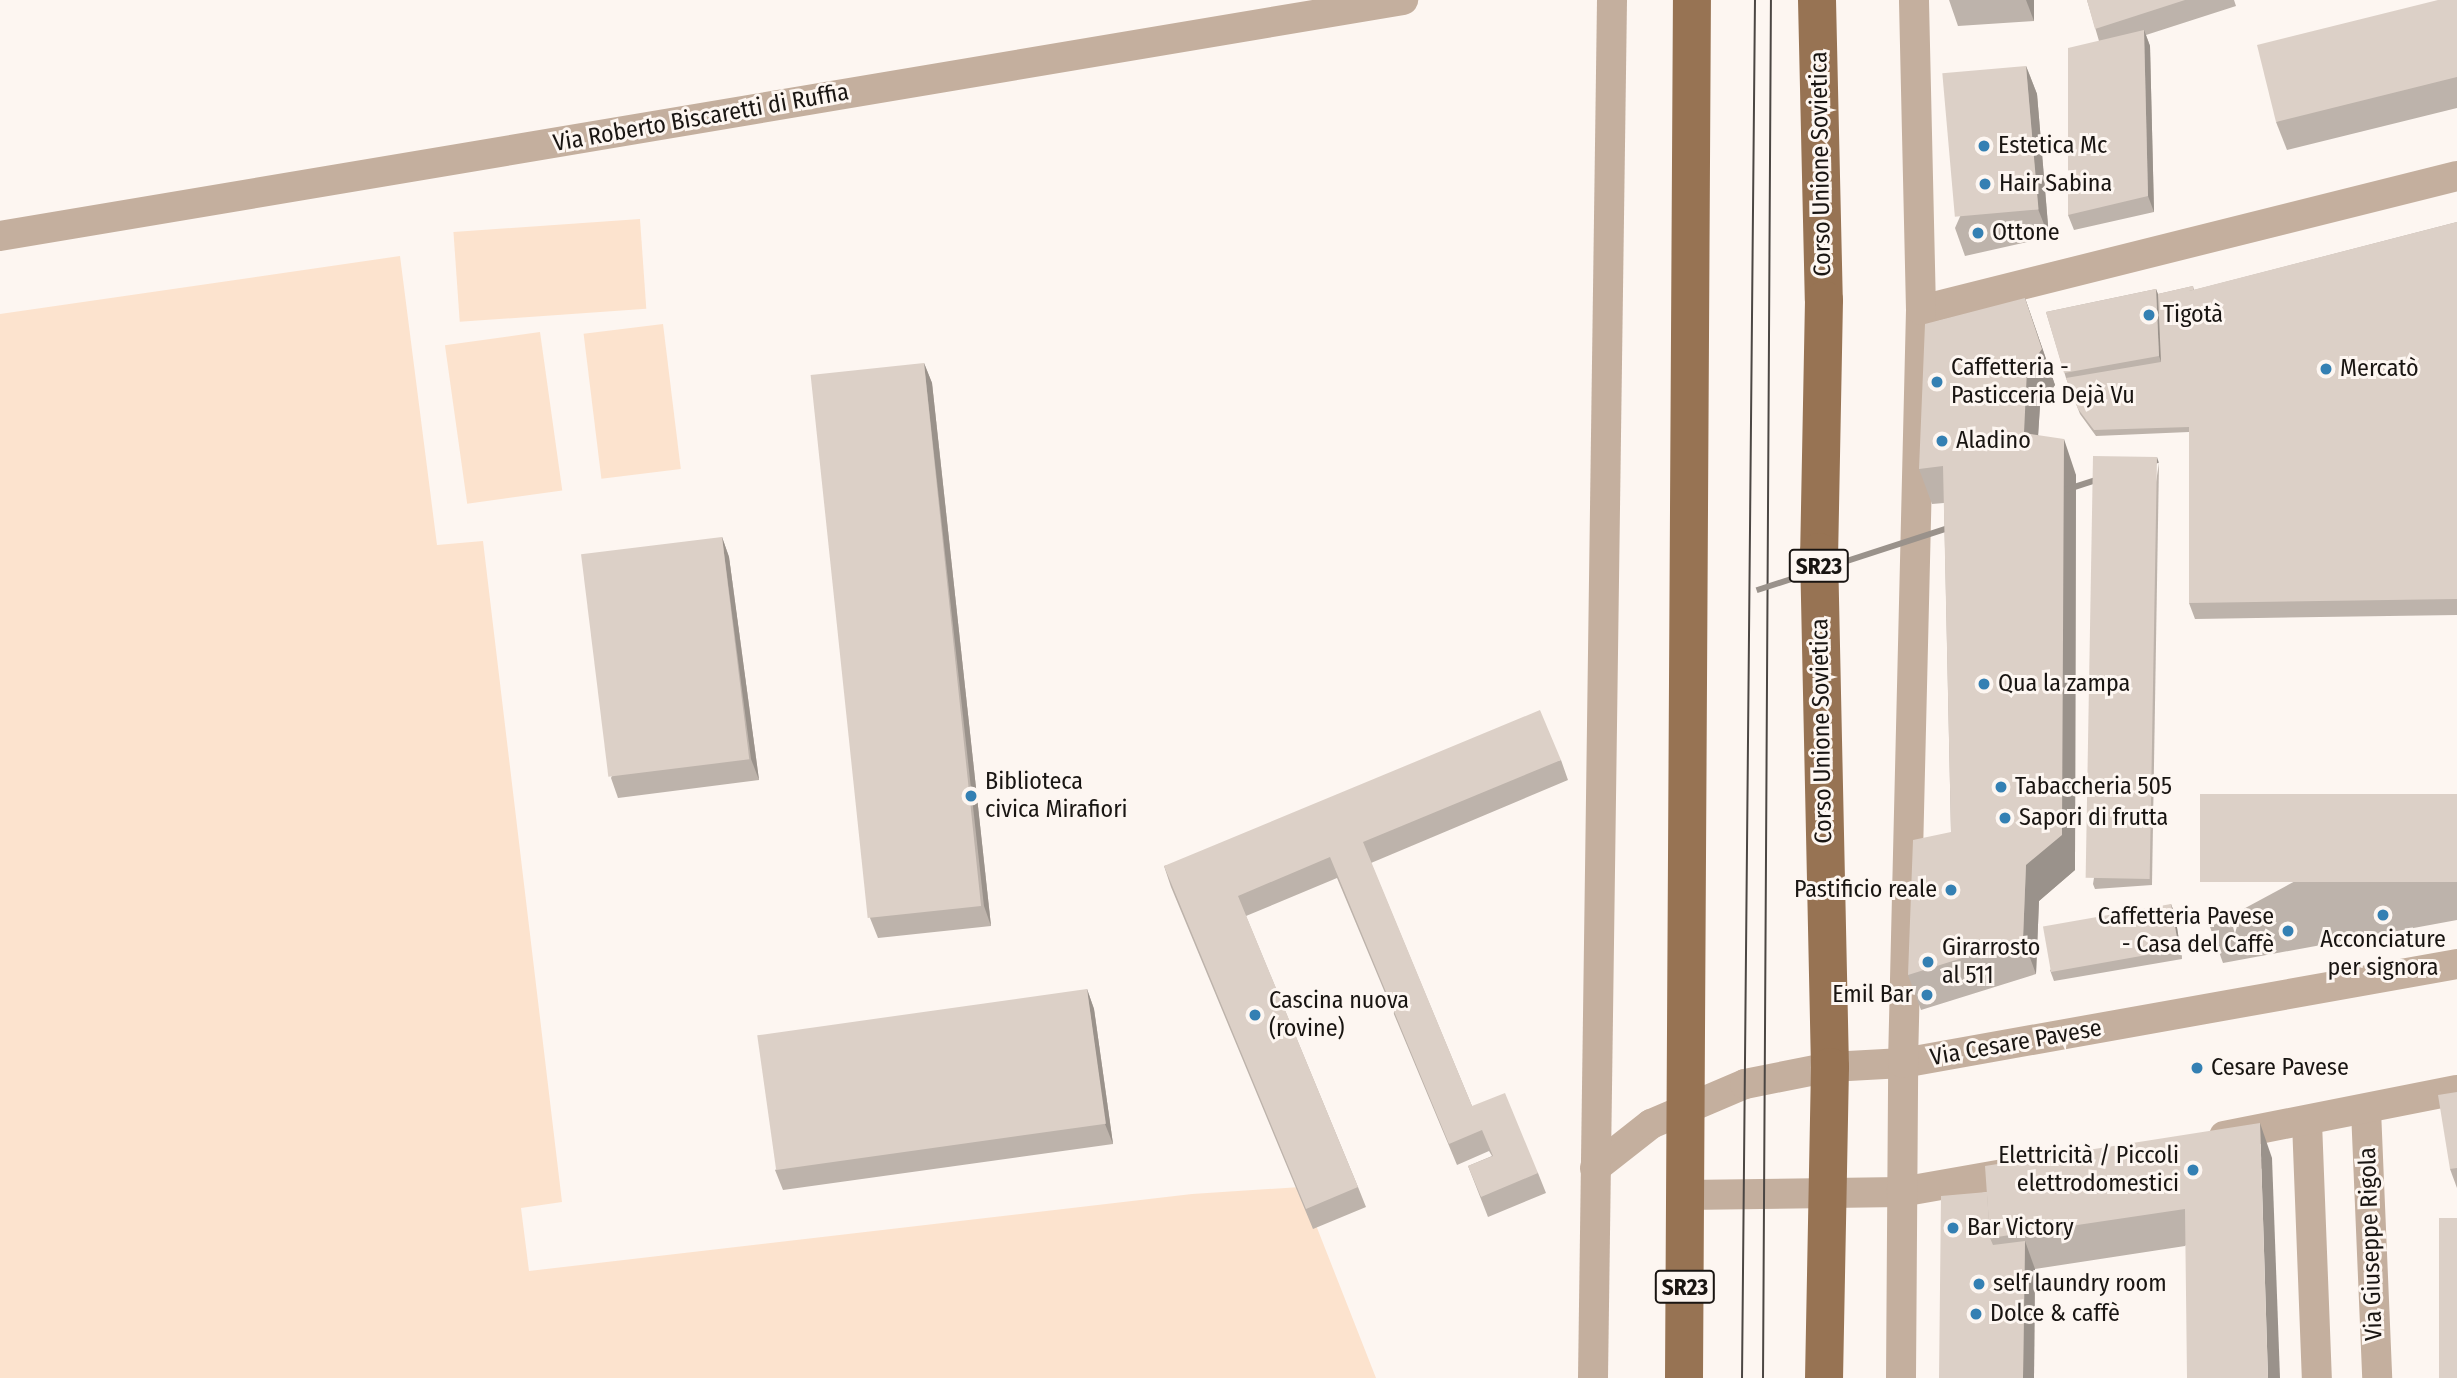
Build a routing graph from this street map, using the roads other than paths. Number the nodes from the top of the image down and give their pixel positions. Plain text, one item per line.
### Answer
1 (1403, 0) edge
2 (1612, 0) edge
3 (1692, 0) edge
4 (1817, 0) edge
5 (1914, 0) edge
6 (2457, 176) edge
7 (0, 236) edge
8 (1921, 310) junction
9 (2457, 964) edge
10 (1903, 1063) junction
11 (1830, 1067) junction
12 (2457, 1090) edge
13 (1686, 1109) junction
14 (2366, 1110) junction
15 (2307, 1122) junction
16 (2199, 1140) edge
17 (2050, 1166) edge
18 (1595, 1168) junction
19 (1901, 1192) junction
20 (1686, 1195) junction
21 (1828, 1196) junction
22 (1593, 1378) edge
23 (1684, 1378) edge
24 (1824, 1378) edge
25 (1901, 1378) edge
26 (2317, 1378) edge
27 (2377, 1378) edge

1 - 7 street, Via Roberto Biscaretti di Ruffia
2 - 18 street
3 - 13 main road, SR23
4 - 11 main road, Corso Unione Sovietica / SR23
5 - 8 street
6 - 8 street
8 - 10 street
9 - 10 street, Via Cesare Pavese
10 - 11 street, Via Cesare Pavese
10 - 19 street
11 - 13 street, Via Cesare Pavese
11 - 21 main road, Corso Unione Sovietica / SR23
12 - 14 street
13 - 18 street, Via Cesare Pavese
13 - 20 main road, SR23
14 - 15 street
14 - 27 street, Via Giuseppe Rigola
15 - 16 street
15 - 26 street
17 - 19 street
18 - 22 street
19 - 21 street
19 - 25 street
20 - 21 street
20 - 23 main road, SR23
21 - 24 main road, Corso Unione Sovietica / SR23

